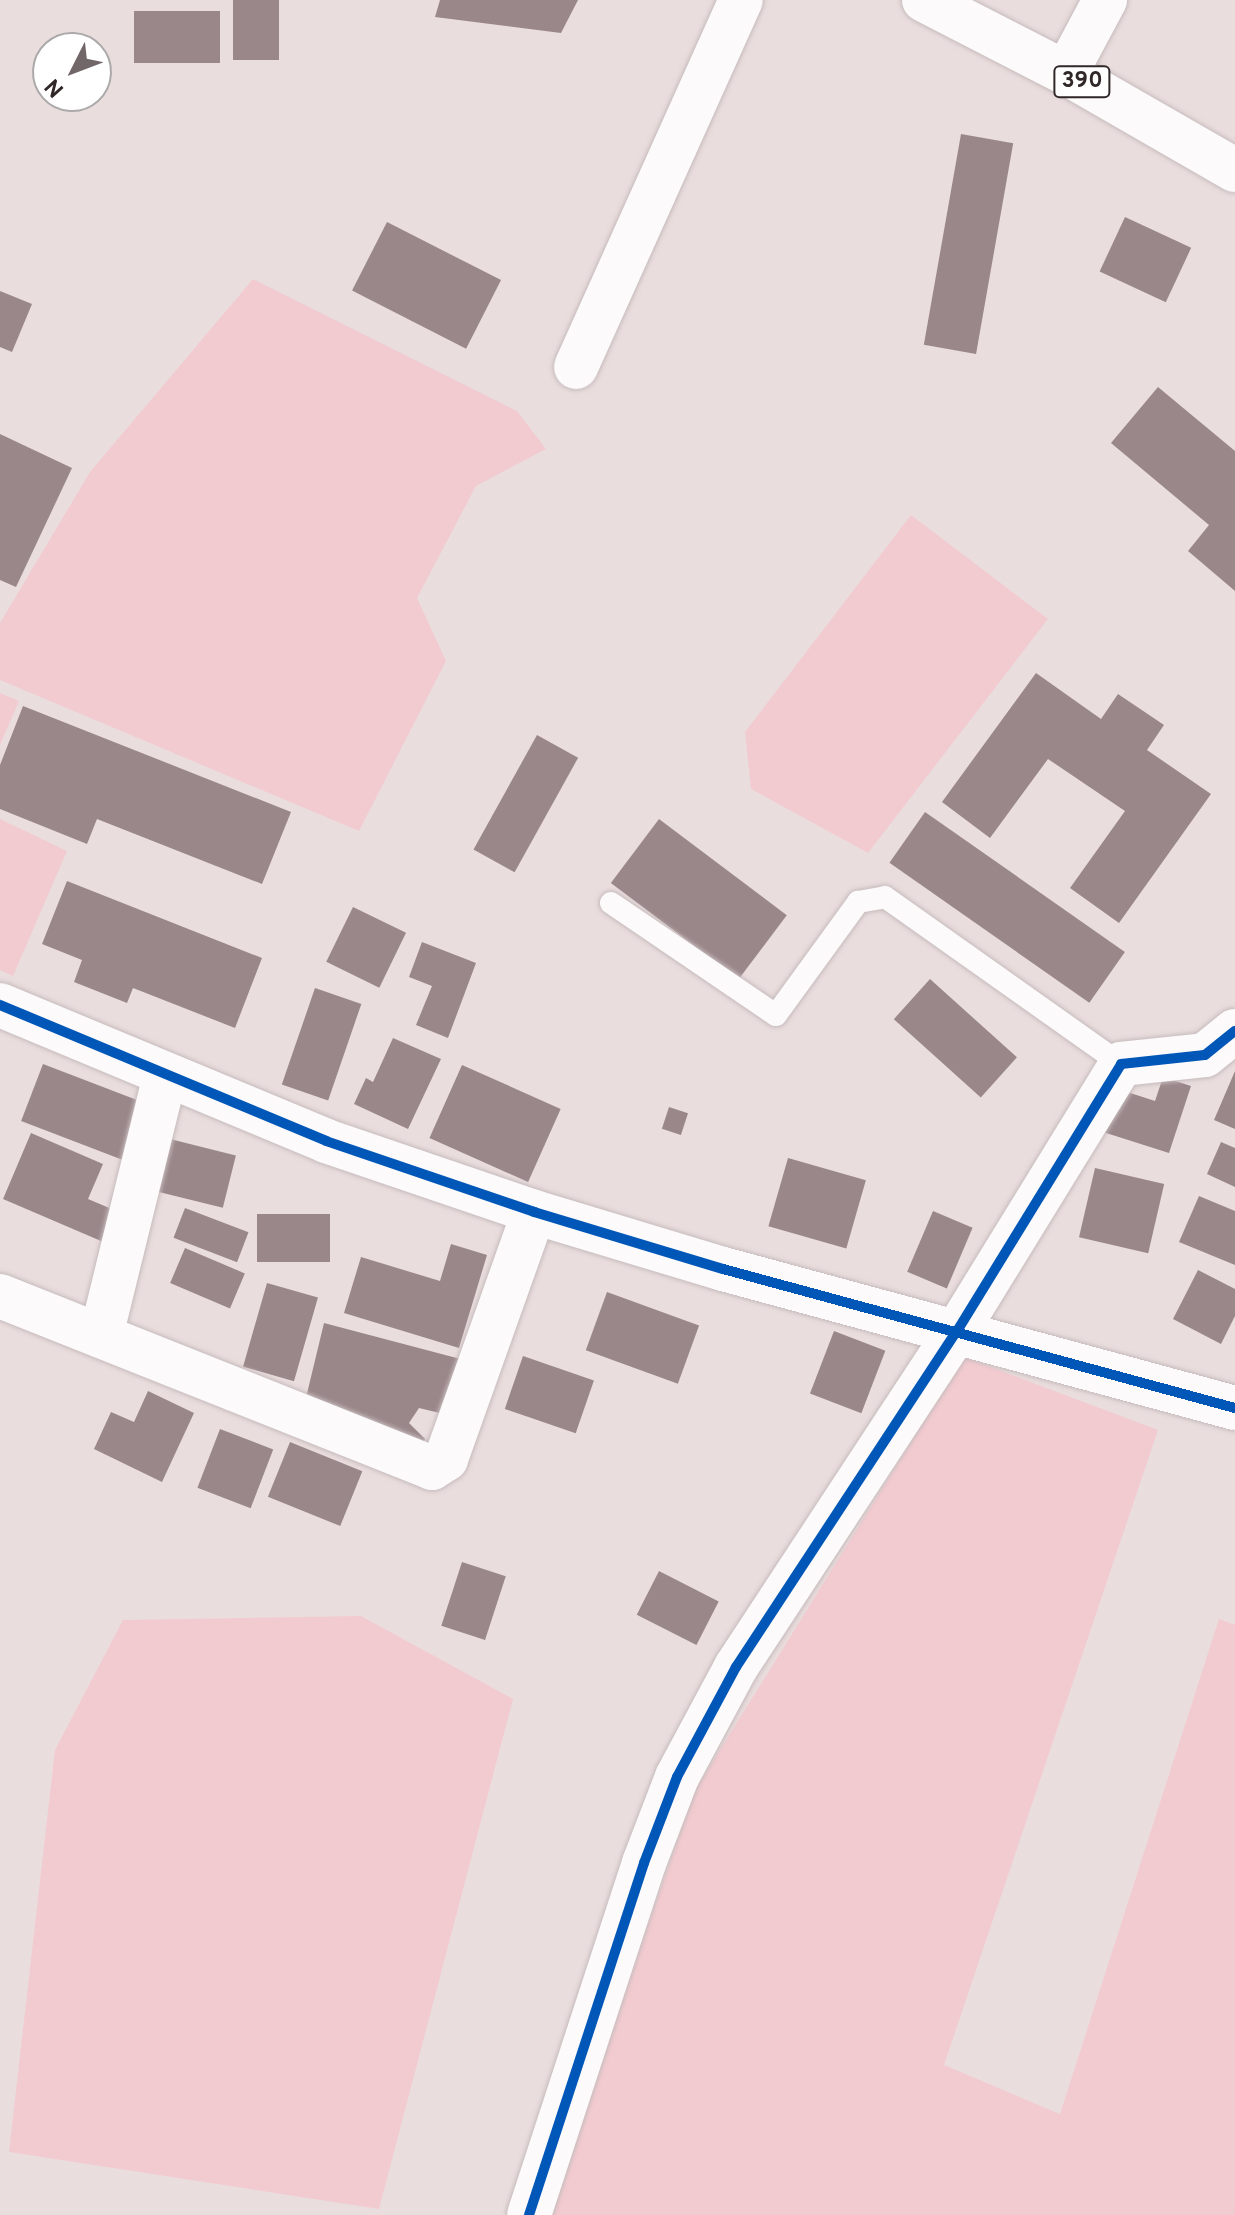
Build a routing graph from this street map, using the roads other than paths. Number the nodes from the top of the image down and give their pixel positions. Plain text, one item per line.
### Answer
1 (741, 0) edge
2 (924, 0) edge
3 (1105, 0) edge
4 (1066, 73) junction
5 (1235, 170) edge
6 (576, 367) dead end
7 (611, 903) dead end
8 (0, 1005) edge
9 (1235, 1031) edge
10 (1121, 1064) junction
11 (165, 1075) junction
12 (534, 1212) junction
13 (0, 1296) edge
14 (957, 1331) junction
15 (101, 1336) junction
16 (1235, 1408) edge
17 (529, 2215) edge

1 - 6 main road
2 - 4 main road, 390
3 - 4 main road
4 - 5 main road, 390
7 - 10 lane
8 - 11 main road
9 - 10 main road
10 - 14 main road
11 - 12 main road
11 - 15 main road
12 - 14 main road
12 - 15 main road
13 - 15 main road
14 - 16 main road
14 - 17 main road

